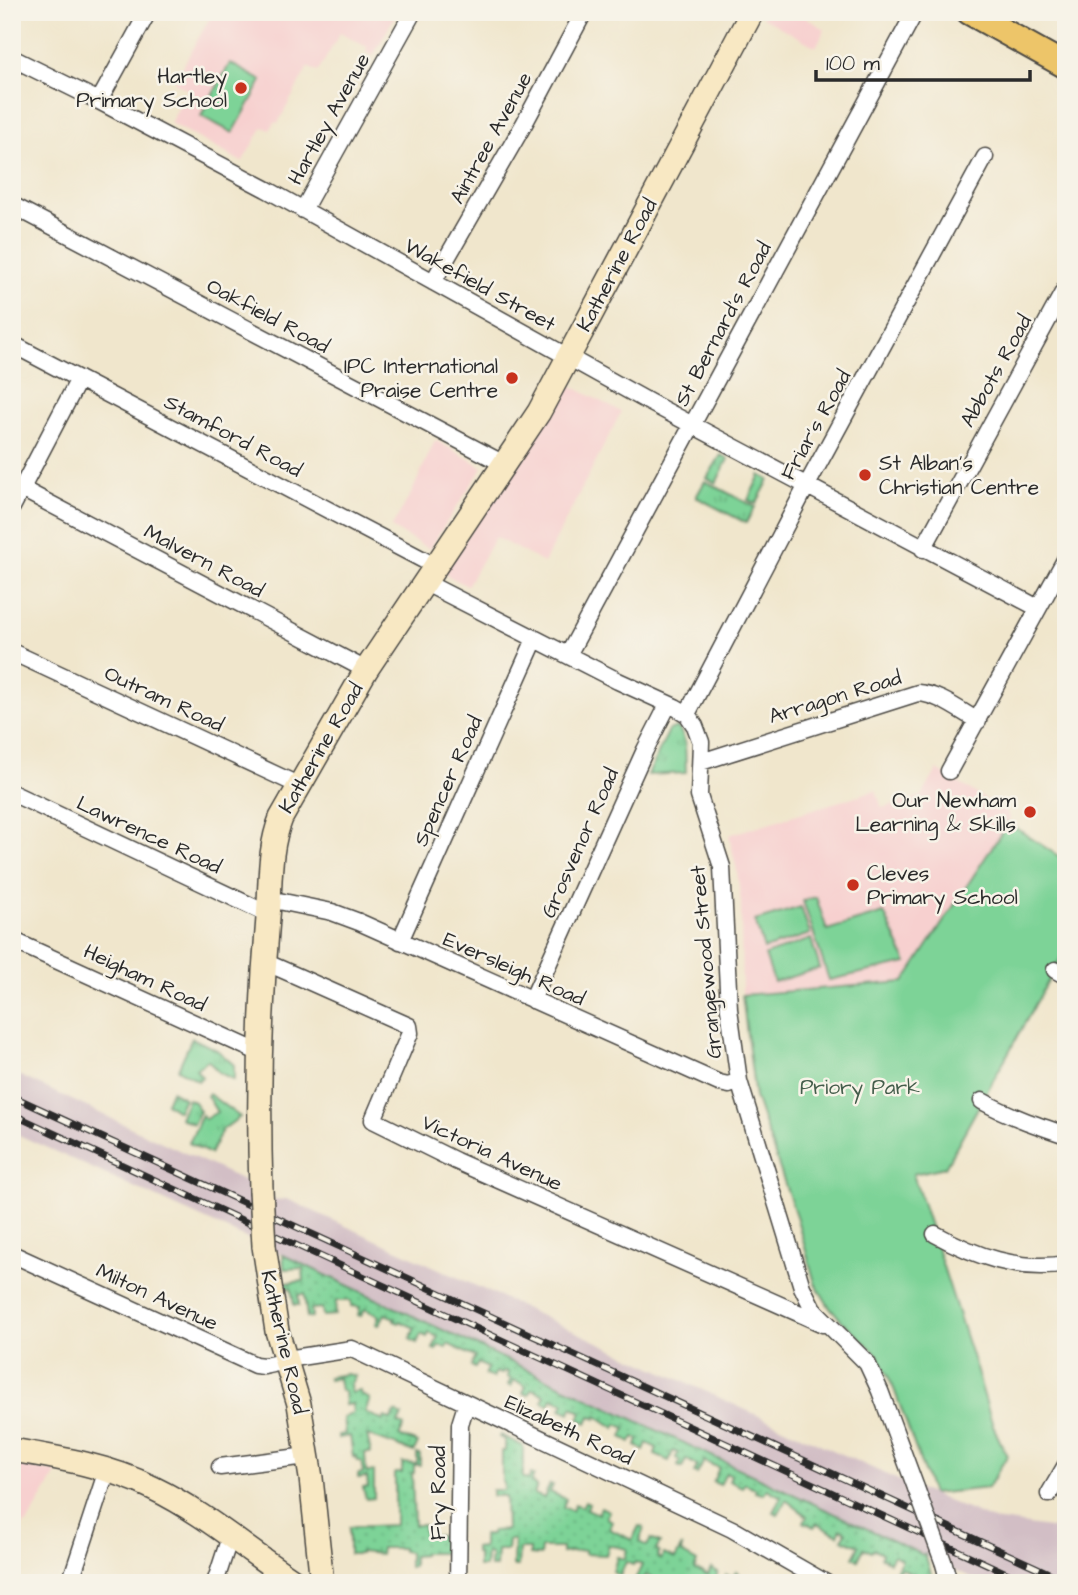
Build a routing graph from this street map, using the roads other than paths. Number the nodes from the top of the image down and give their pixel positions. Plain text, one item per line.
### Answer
1 (148, 12) edge
2 (413, 12) edge
3 (584, 12) edge
4 (752, 12) edge
5 (915, 12) edge
6 (969, 12) edge
7 (12, 58) edge
8 (1066, 66) edge
9 (99, 101) junction
10 (985, 157) dead end
11 (12, 205) edge
12 (303, 210) junction
13 (433, 282) junction
14 (1066, 287) edge
15 (12, 344) edge
16 (568, 358) junction
17 (79, 379) junction
18 (693, 425) junction
19 (504, 464) junction
20 (807, 485) junction
21 (22, 489) junction
22 (12, 507) edge
23 (923, 549) junction
24 (1066, 558) edge
25 (429, 574) junction
26 (1038, 608) junction
27 (535, 639) junction
28 (12, 652) edge
29 (568, 655) junction
30 (366, 670) junction
31 (668, 705) junction
32 (687, 714) junction
33 (978, 721) junction
34 (701, 762) junction
35 (949, 771) dead end
36 (298, 785) junction
37 (12, 793) edge
38 (269, 907) junction
39 (12, 940) edge
40 (400, 941) junction
41 (264, 965) junction
42 (532, 999) junction
43 (260, 1053) junction
44 (739, 1081) junction
45 (982, 1101) dead end
46 (1066, 1135) edge
47 (935, 1234) dead end
48 (12, 1254) edge
49 (1066, 1264) edge
50 (832, 1328) junction
51 (287, 1360) junction
52 (466, 1405) junction
53 (12, 1450) edge
54 (307, 1456) junction
55 (1066, 1465) edge
56 (220, 1467) dead end
57 (107, 1470) junction
58 (1049, 1494) dead end
59 (232, 1537) junction
60 (70, 1583) edge
61 (215, 1583) edge
62 (297, 1583) edge
63 (322, 1583) edge
64 (458, 1583) edge
65 (826, 1583) edge
66 (949, 1583) edge

1 - 9 street
2 - 12 street, Hartley Avenue
3 - 13 street, Aintree Avenue
4 - 16 main road, Katherine Road
5 - 18 street, St Bernard's Road
6 - 8 main road
7 - 9 street, Wakefield Street
9 - 12 street, Wakefield Street
10 - 20 street, Friar's Road
11 - 19 street, Oakfield Road
12 - 13 street, Wakefield Street
13 - 16 street, Wakefield Street
14 - 23 street, Abbots Road
15 - 17 street, Stamford Road
16 - 18 street, Wakefield Street
16 - 19 main road, Katherine Road
17 - 21 street
17 - 25 street, Stamford Road
18 - 20 street, Wakefield Street
18 - 29 street, St Bernard's Road
19 - 25 main road, Katherine Road
20 - 23 street, Wakefield Street
20 - 32 street, Friar's Road
21 - 22 street
21 - 30 street, Malvern Road
23 - 26 street, Wakefield Street
24 - 26 street
25 - 27 street
25 - 30 main road, Katherine Road
26 - 33 street
27 - 29 street
27 - 40 street, Spencer Road
28 - 36 street, Outram Road
29 - 31 street
30 - 36 main road, Katherine Road
31 - 32 street
31 - 42 street, Grosvenor Road
32 - 34 street, Grangewood Street
33 - 34 street, Arragon Road
33 - 35 street
34 - 44 street, Grangewood Street
36 - 38 main road, Katherine Road
37 - 38 street, Lawrence Road
38 - 40 street, Eversleigh Road
38 - 41 main road, Katherine Road
39 - 43 street, Heigham Road
40 - 42 street, Eversleigh Road
41 - 43 main road, Katherine Road
41 - 50 street, Victoria Avenue
42 - 44 street, Eversleigh Road
43 - 51 main road, Katherine Road, bridge
44 - 50 street, Grangewood Street
45 - 46 street
47 - 49 street
48 - 51 street, Milton Avenue
50 - 66 street, Grangewood Street, bridge
51 - 52 street, Elizabeth Road
51 - 54 main road, Katherine Road
52 - 64 street, Fry Road
52 - 65 street, Elizabeth Road
53 - 57 main road
54 - 56 street
54 - 63 main road, Katherine Road
55 - 58 street
57 - 59 main road
57 - 60 street
59 - 61 street
59 - 62 main road

